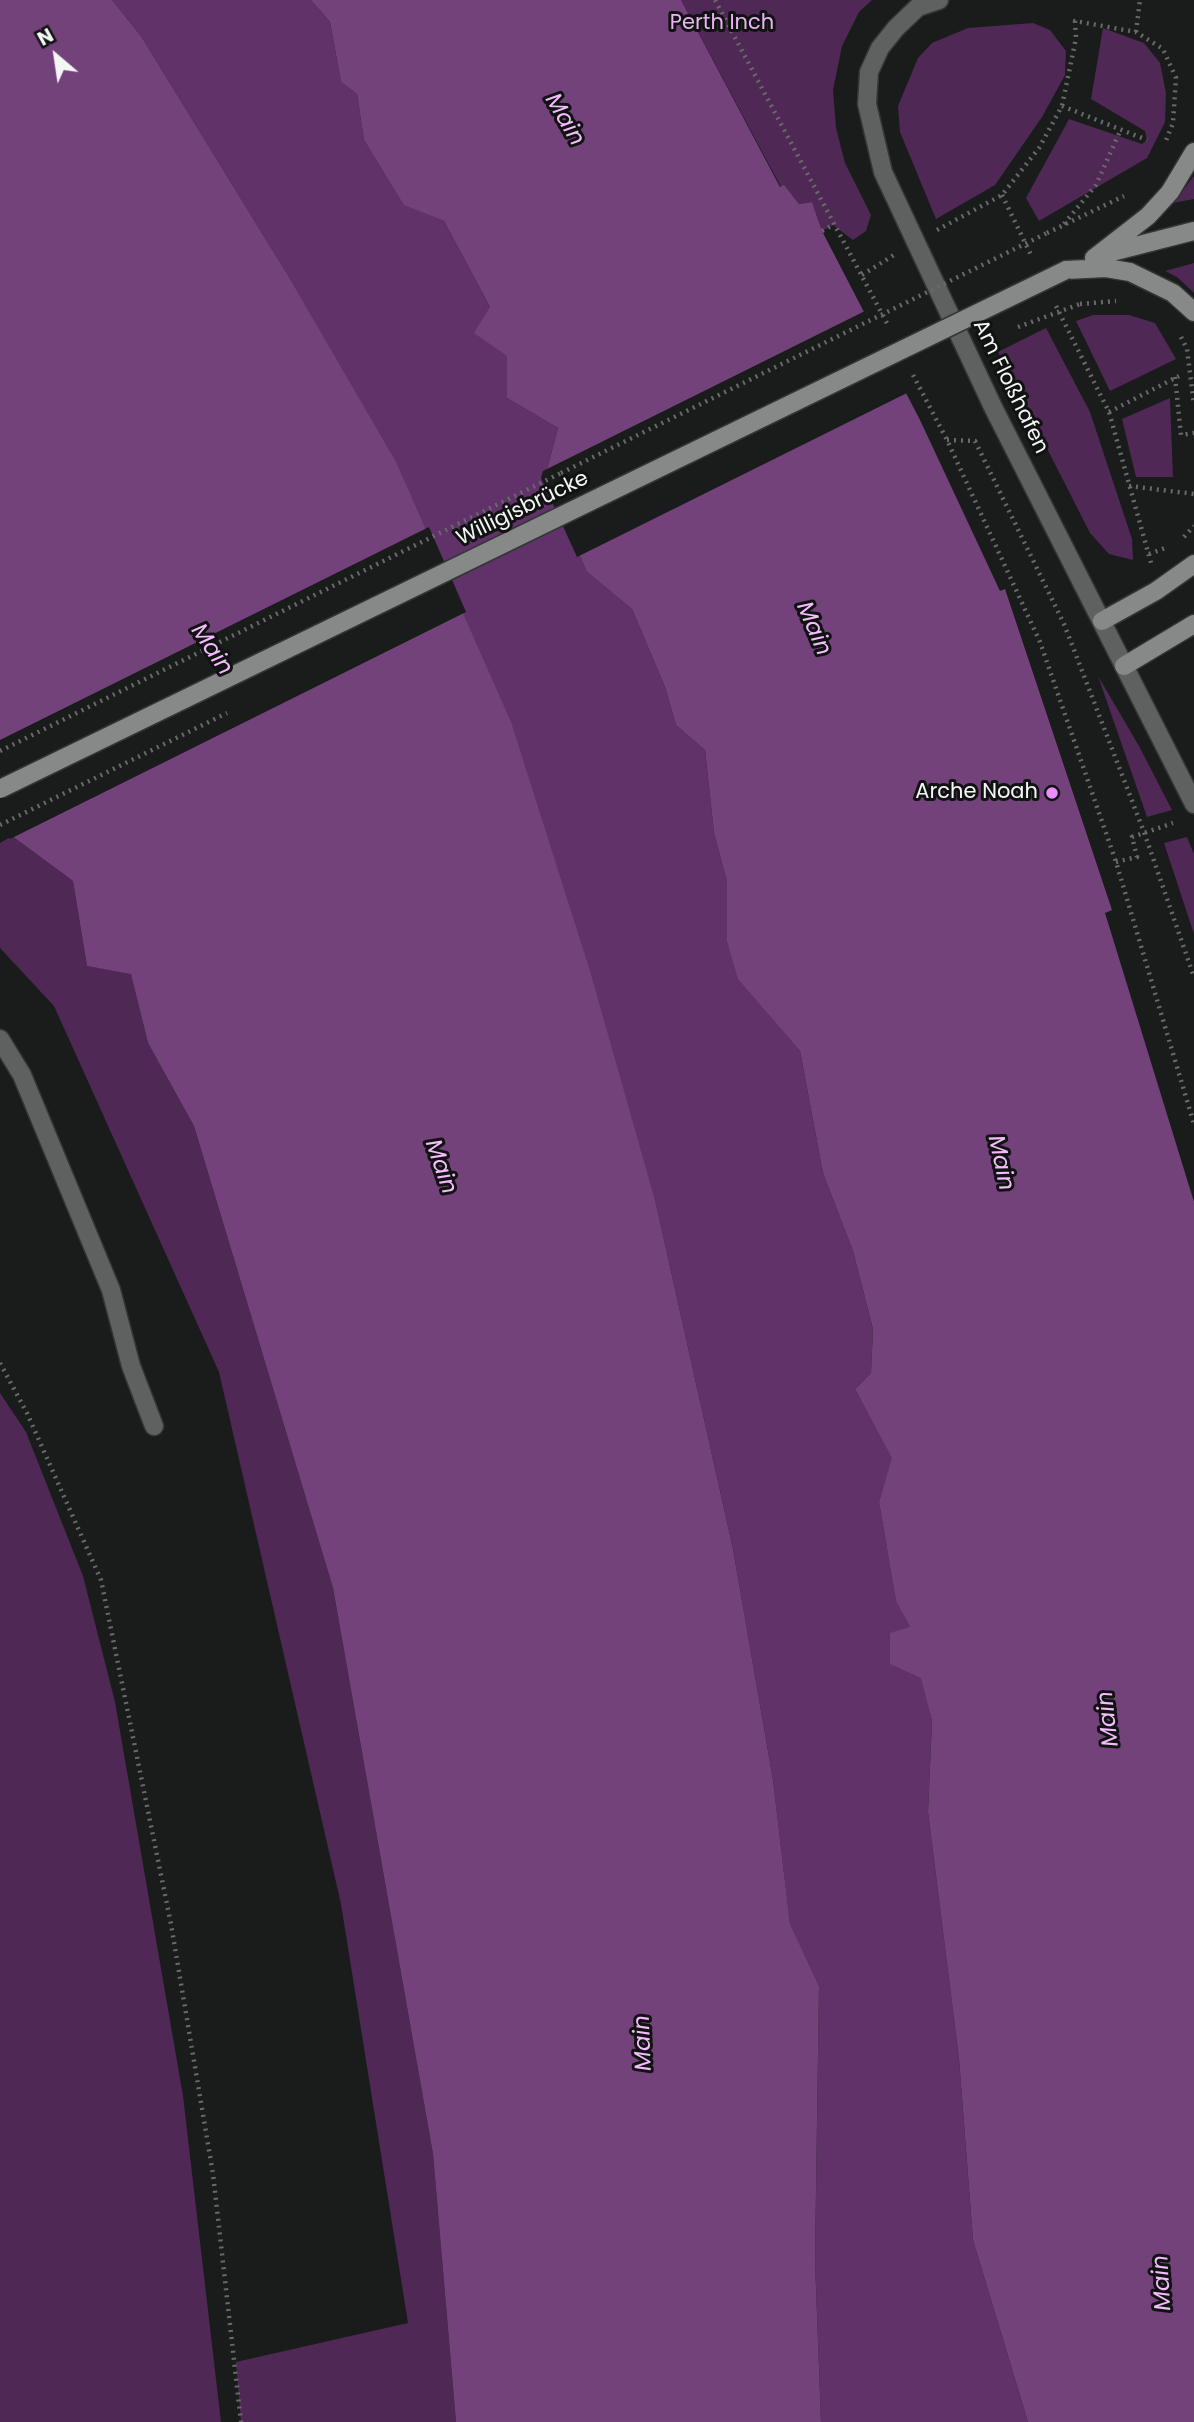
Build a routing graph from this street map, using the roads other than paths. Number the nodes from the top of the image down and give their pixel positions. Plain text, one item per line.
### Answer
1 (939, 0) edge
2 (1194, 152) edge
3 (1194, 231) edge
4 (1094, 258) junction
5 (1066, 270) junction
6 (1194, 313) edge
7 (1194, 564) edge
8 (1102, 621) junction
9 (1194, 624) edge
10 (1124, 666) junction
11 (0, 789) edge
12 (1194, 804) edge
13 (0, 1039) edge
14 (154, 1426) dead end

1 - 8 street, Am Floßhafen
2 - 4 main road
3 - 4 main road
4 - 5 main road, Willigisbrücke
5 - 6 main road
5 - 11 main road, Willigisbrücke, bridge
7 - 8 main road
8 - 10 street, Am Floßhafen
9 - 10 main road
10 - 12 street, Am Floßhafen
13 - 14 street

